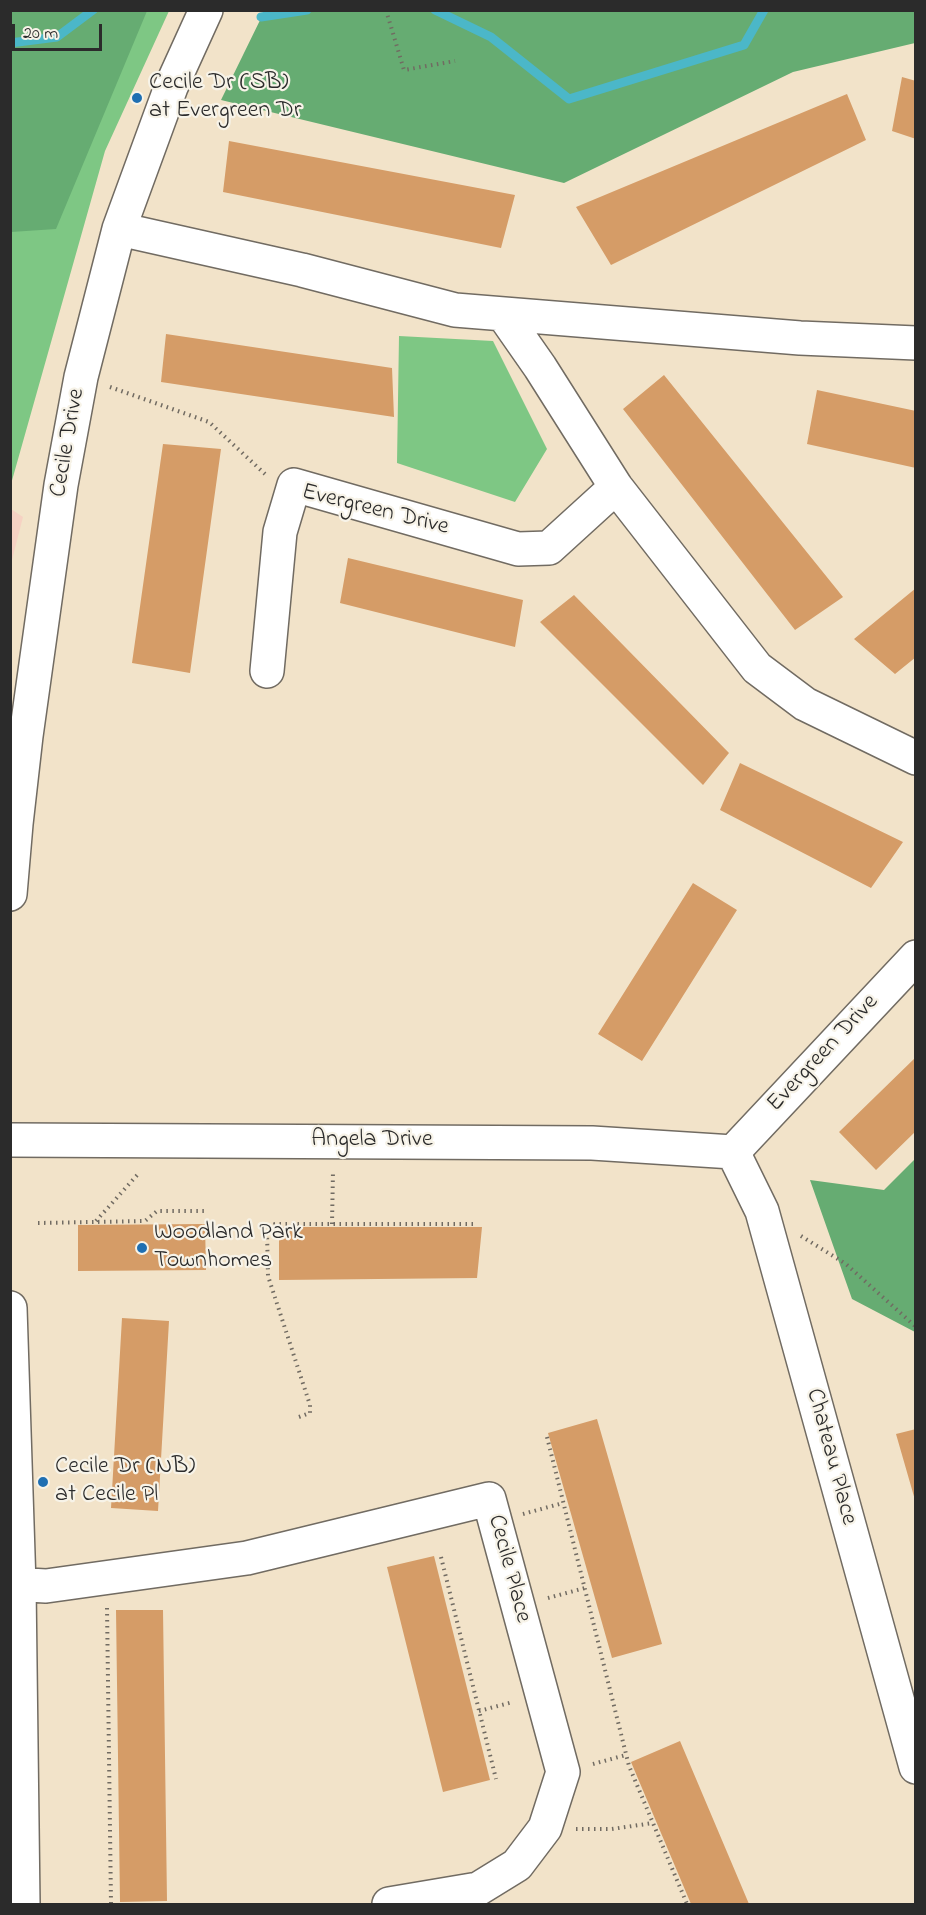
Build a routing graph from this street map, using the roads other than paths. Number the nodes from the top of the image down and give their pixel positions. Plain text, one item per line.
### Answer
1 (206, 10) edge
2 (119, 229) junction
3 (503, 314) junction
4 (915, 344) edge
5 (616, 487) junction
6 (267, 671) dead end
7 (914, 755) edge
8 (10, 894) edge
9 (915, 957) edge
10 (10, 1140) edge
11 (733, 1152) junction
12 (10, 1308) edge
13 (15, 1585) edge
14 (915, 1767) edge
15 (23, 1905) edge
16 (389, 1905) edge

1 - 2 street, Cecile Drive
2 - 3 street
2 - 8 street, Cecile Drive
3 - 4 street
3 - 5 street
5 - 6 street, Evergreen Drive
5 - 7 street
9 - 11 street, Evergreen Drive
10 - 11 street, Angela Drive
11 - 14 street, Chateau Place
12 - 13 street
13 - 15 street
13 - 16 street, Cecile Place

